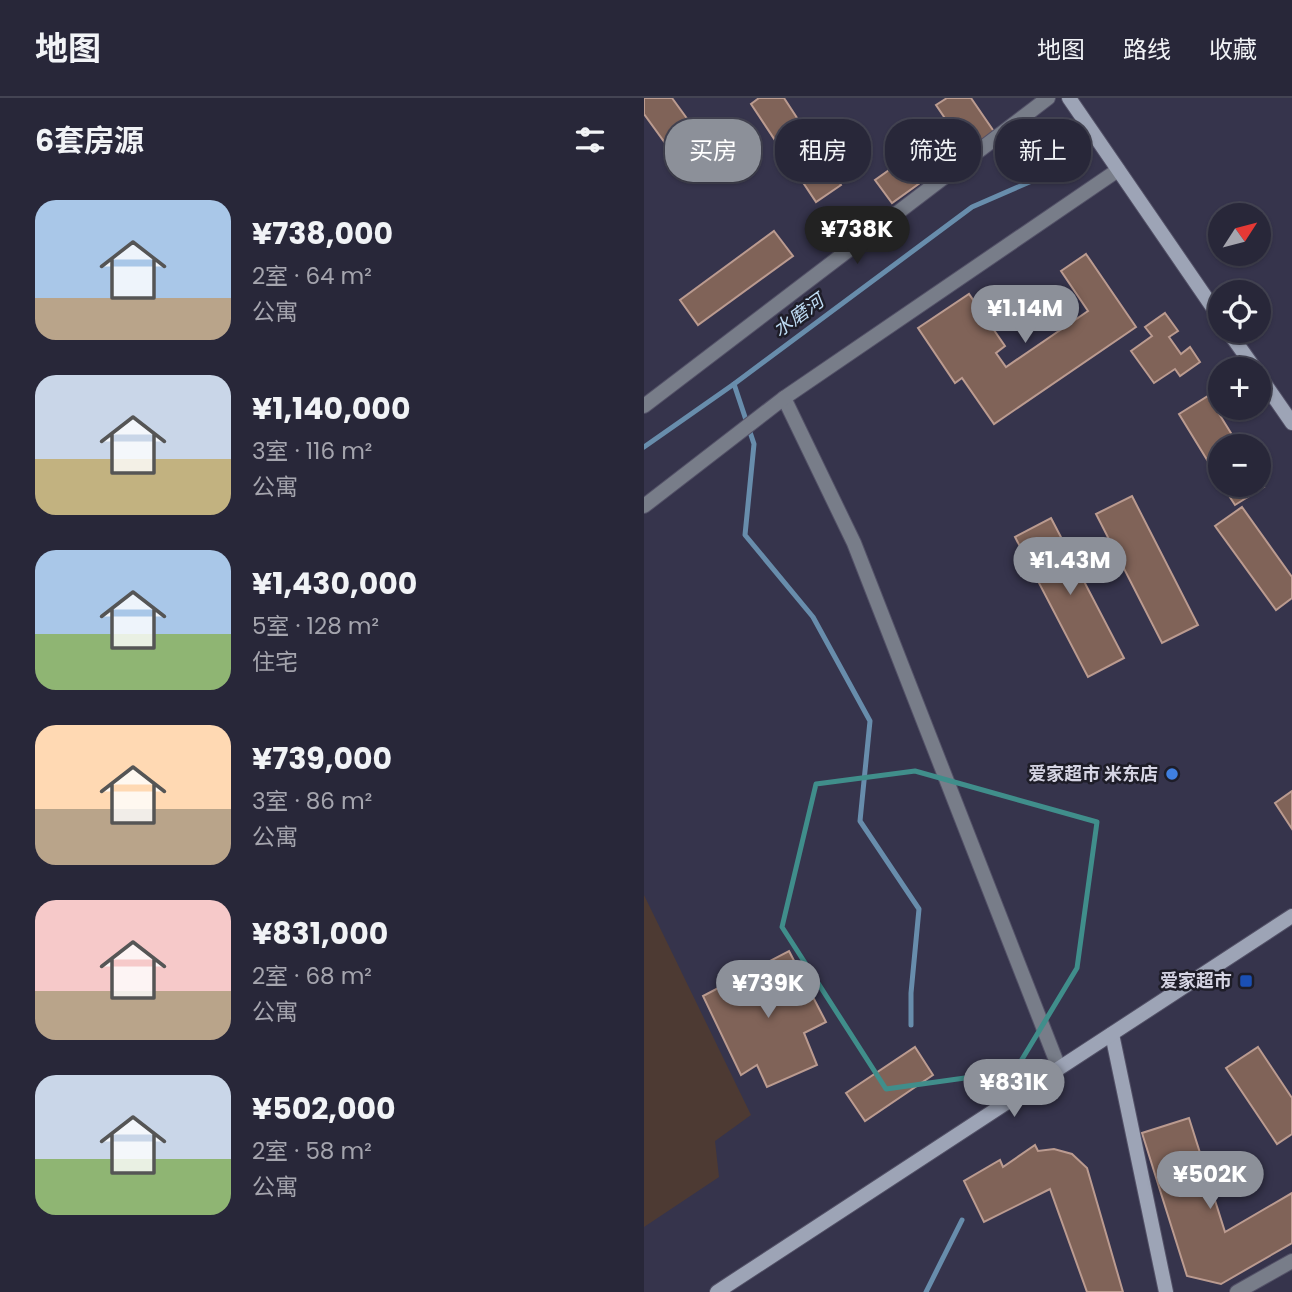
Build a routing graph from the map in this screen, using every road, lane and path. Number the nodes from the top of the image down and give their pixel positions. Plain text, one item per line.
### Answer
1 (1048, 98) edge
2 (1069, 98) edge
3 (1118, 170) junction
4 (1208, 301) edge
5 (1271, 393) edge
6 (784, 398) junction
7 (644, 406) edge
8 (1292, 423) edge
9 (644, 506) edge
10 (1292, 916) edge
11 (1112, 1034) junction
12 (1059, 1068) junction
13 (1292, 1261) edge
14 (717, 1292) edge
15 (1166, 1292) edge
16 (1237, 1292) edge

1 - 7 street
2 - 3 street
3 - 4 street
3 - 6 street
5 - 8 street
6 - 9 street
6 - 12 street
10 - 11 street
11 - 12 street
11 - 15 street
12 - 14 street
13 - 16 street

